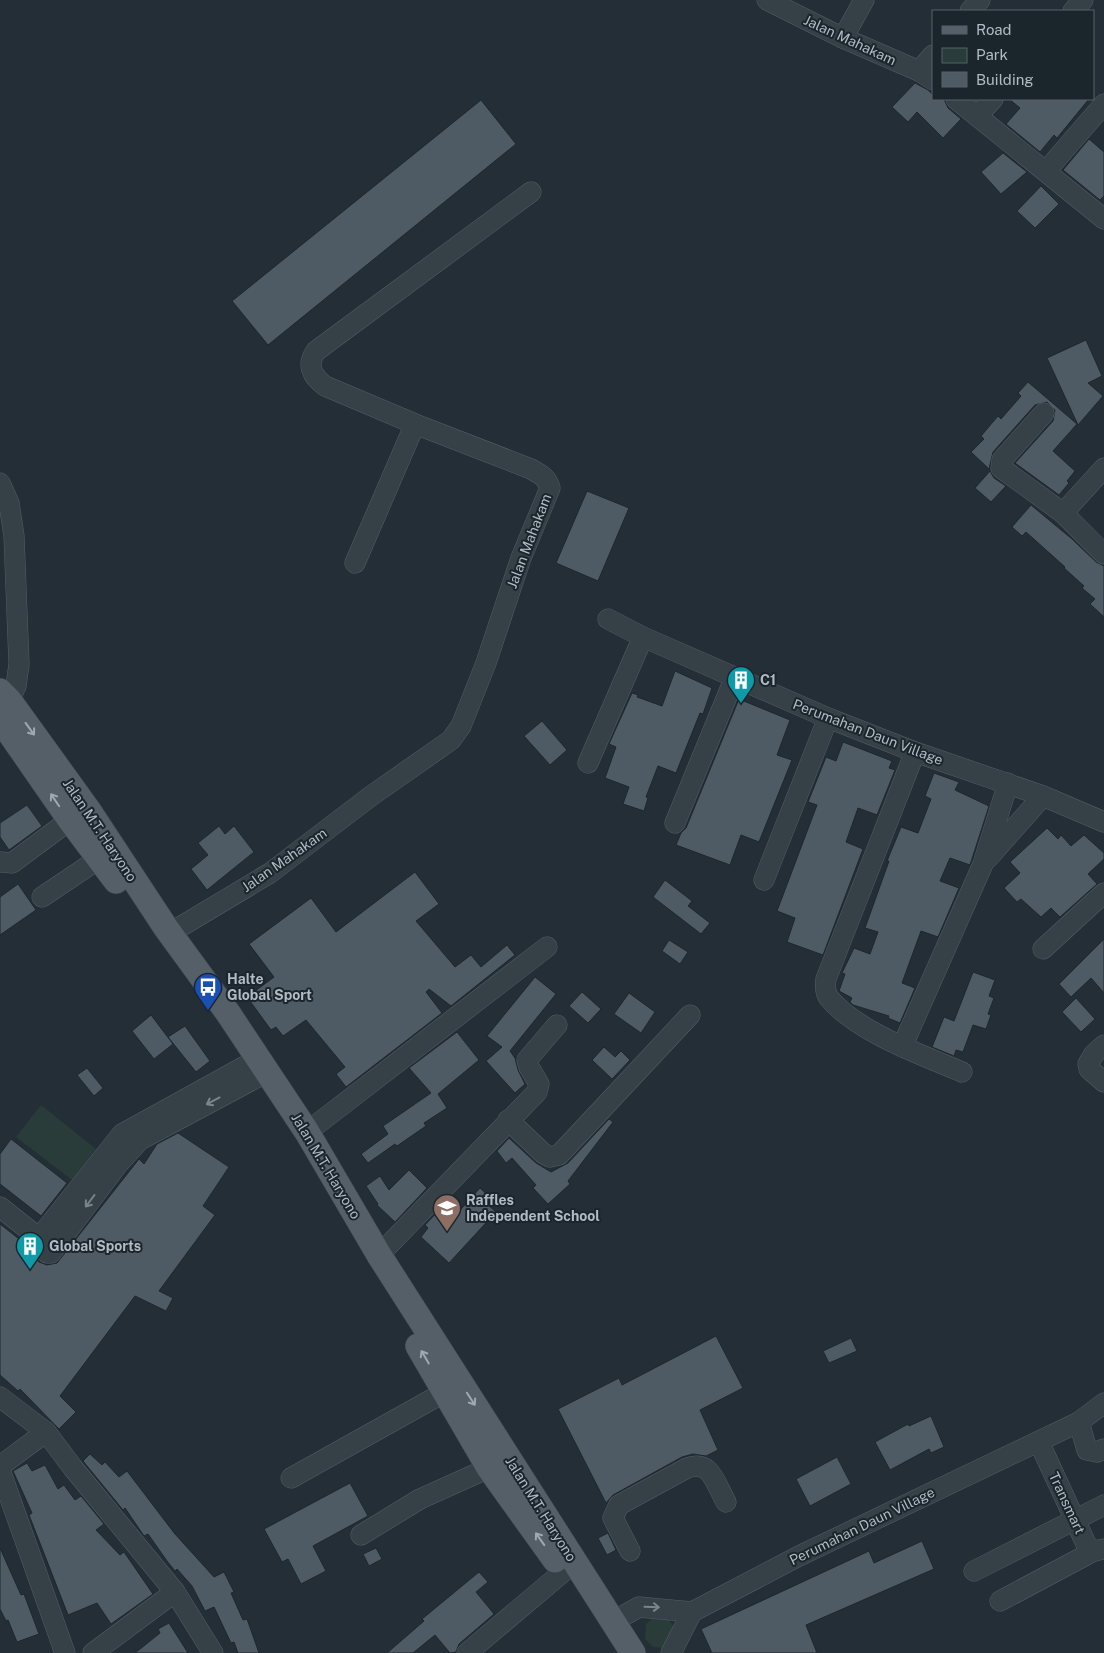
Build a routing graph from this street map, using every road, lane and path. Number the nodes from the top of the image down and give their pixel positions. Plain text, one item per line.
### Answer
1 (767, 0) edge
2 (864, 0) edge
3 (980, 0) edge
4 (1083, 0) edge
5 (971, 10) edge
6 (1074, 10) edge
7 (843, 38) junction
8 (932, 58) edge
9 (926, 75) edge
10 (957, 100) edge
11 (992, 100) edge
12 (1104, 104) edge
13 (977, 116) junction
14 (1046, 171) junction
15 (531, 192) dead end
16 (1104, 219) edge
17 (1044, 413) dead end
18 (414, 424) junction
19 (1104, 468) edge
20 (0, 484) edge
21 (1063, 513) junction
22 (1104, 554) edge
23 (355, 563) dead end
24 (608, 619) dead end
25 (643, 637) junction
26 (735, 677) junction
27 (3, 703) edge
28 (828, 718) junction
29 (915, 752) junction
30 (588, 763) dead end
31 (1008, 783) junction
32 (1043, 796) junction
33 (70, 820) junction
34 (1104, 822) edge
35 (675, 823) dead end
36 (100, 858) junction
37 (0, 862) edge
38 (983, 864) junction
39 (764, 880) dead end
40 (1104, 894) edge
41 (42, 897) dead end
42 (158, 924) junction
43 (547, 948) dead end
44 (1043, 949) dead end
45 (690, 1015) dead end
46 (557, 1024) dead end
47 (1104, 1044) edge
48 (902, 1047) junction
49 (251, 1072) junction
50 (962, 1072) dead end
51 (1104, 1082) edge
52 (508, 1120) junction
53 (307, 1132) junction
54 (0, 1207) edge
55 (379, 1255) junction
56 (445, 1392) junction
57 (0, 1397) edge
58 (1104, 1403) edge
59 (1079, 1422) junction
60 (46, 1432) junction
61 (1039, 1442) junction
62 (1104, 1449) edge
63 (0, 1466) edge
64 (490, 1468) junction
65 (0, 1470) edge
66 (292, 1478) dead end
67 (726, 1502) dead end
68 (1104, 1505) edge
69 (1075, 1519) junction
70 (361, 1534) dead end
71 (1099, 1550) edge
72 (630, 1551) dead end
73 (974, 1571) dead end
74 (564, 1572) junction
75 (175, 1592) junction
76 (1000, 1602) dead end
77 (692, 1612) junction
78 (607, 1625) junction
79 (65, 1653) edge
80 (93, 1653) edge
81 (213, 1653) edge
82 (467, 1653) edge
83 (614, 1653) edge
84 (633, 1653) edge
85 (671, 1653) edge

1 - 7 street, Jalan Mahakam
2 - 7 street
3 - 5 street
4 - 6 street
7 - 9 street, Jalan Mahakam
8 - 9 street
10 - 13 street
11 - 13 street
12 - 14 street
13 - 14 street
14 - 16 street
15 - 18 street, Jalan Mahakam
17 - 21 street
18 - 23 street
18 - 42 street, Jalan Mahakam
19 - 21 street
20 - 27 street
21 - 22 street
24 - 25 street, Perumahan Daun Village
25 - 26 street, Perumahan Daun Village
25 - 30 street
26 - 28 street, Perumahan Daun Village
26 - 35 street
33 -> 27 main road, Jalan M.T. Haryono
27 -> 42 main road, Jalan M.T. Haryono
28 - 29 street, Perumahan Daun Village
28 - 39 street
29 - 31 street, Perumahan Daun Village
29 - 48 street
31 - 32 street, Perumahan Daun Village
31 - 38 street
32 - 34 street, Perumahan Daun Village
32 - 38 street
33 - 36 main road, Jalan M.T. Haryono
33 - 37 street
36 - 41 street
36 - 42 main road, Jalan M.T. Haryono
38 - 48 street
40 - 44 street
42 - 49 main road, Jalan M.T. Haryono
42 - 53 main road, Jalan M.T. Haryono
43 - 53 street
45 - 52 street
46 - 52 street
47 - 51 street
48 - 50 street
49 - 54 street
56 -> 49 main road, Jalan M.T. Haryono
52 - 55 street
53 - 55 main road, Jalan M.T. Haryono
55 -> 78 main road, Jalan M.T. Haryono
56 - 64 main road, Jalan M.T. Haryono
56 - 66 street
57 - 60 street
58 - 59 street, Perumahan Daun Village
59 - 61 street, Perumahan Daun Village
59 - 62 street
60 - 63 street
60 - 75 street
61 - 69 street, Transmart
61 - 77 street, Perumahan Daun Village
64 - 70 street
74 -> 64 main road, Jalan M.T. Haryono
65 - 79 street
67 - 72 street
68 - 69 street
69 - 71 street, Transmart
69 - 73 street
71 - 76 street
74 - 78 main road, Jalan M.T. Haryono
74 - 82 street
75 - 80 street
75 - 81 street
78 -> 77 street
77 - 85 street
78 - 83 main road, Jalan M.T. Haryono
78 - 84 main road, Jalan M.T. Haryono

